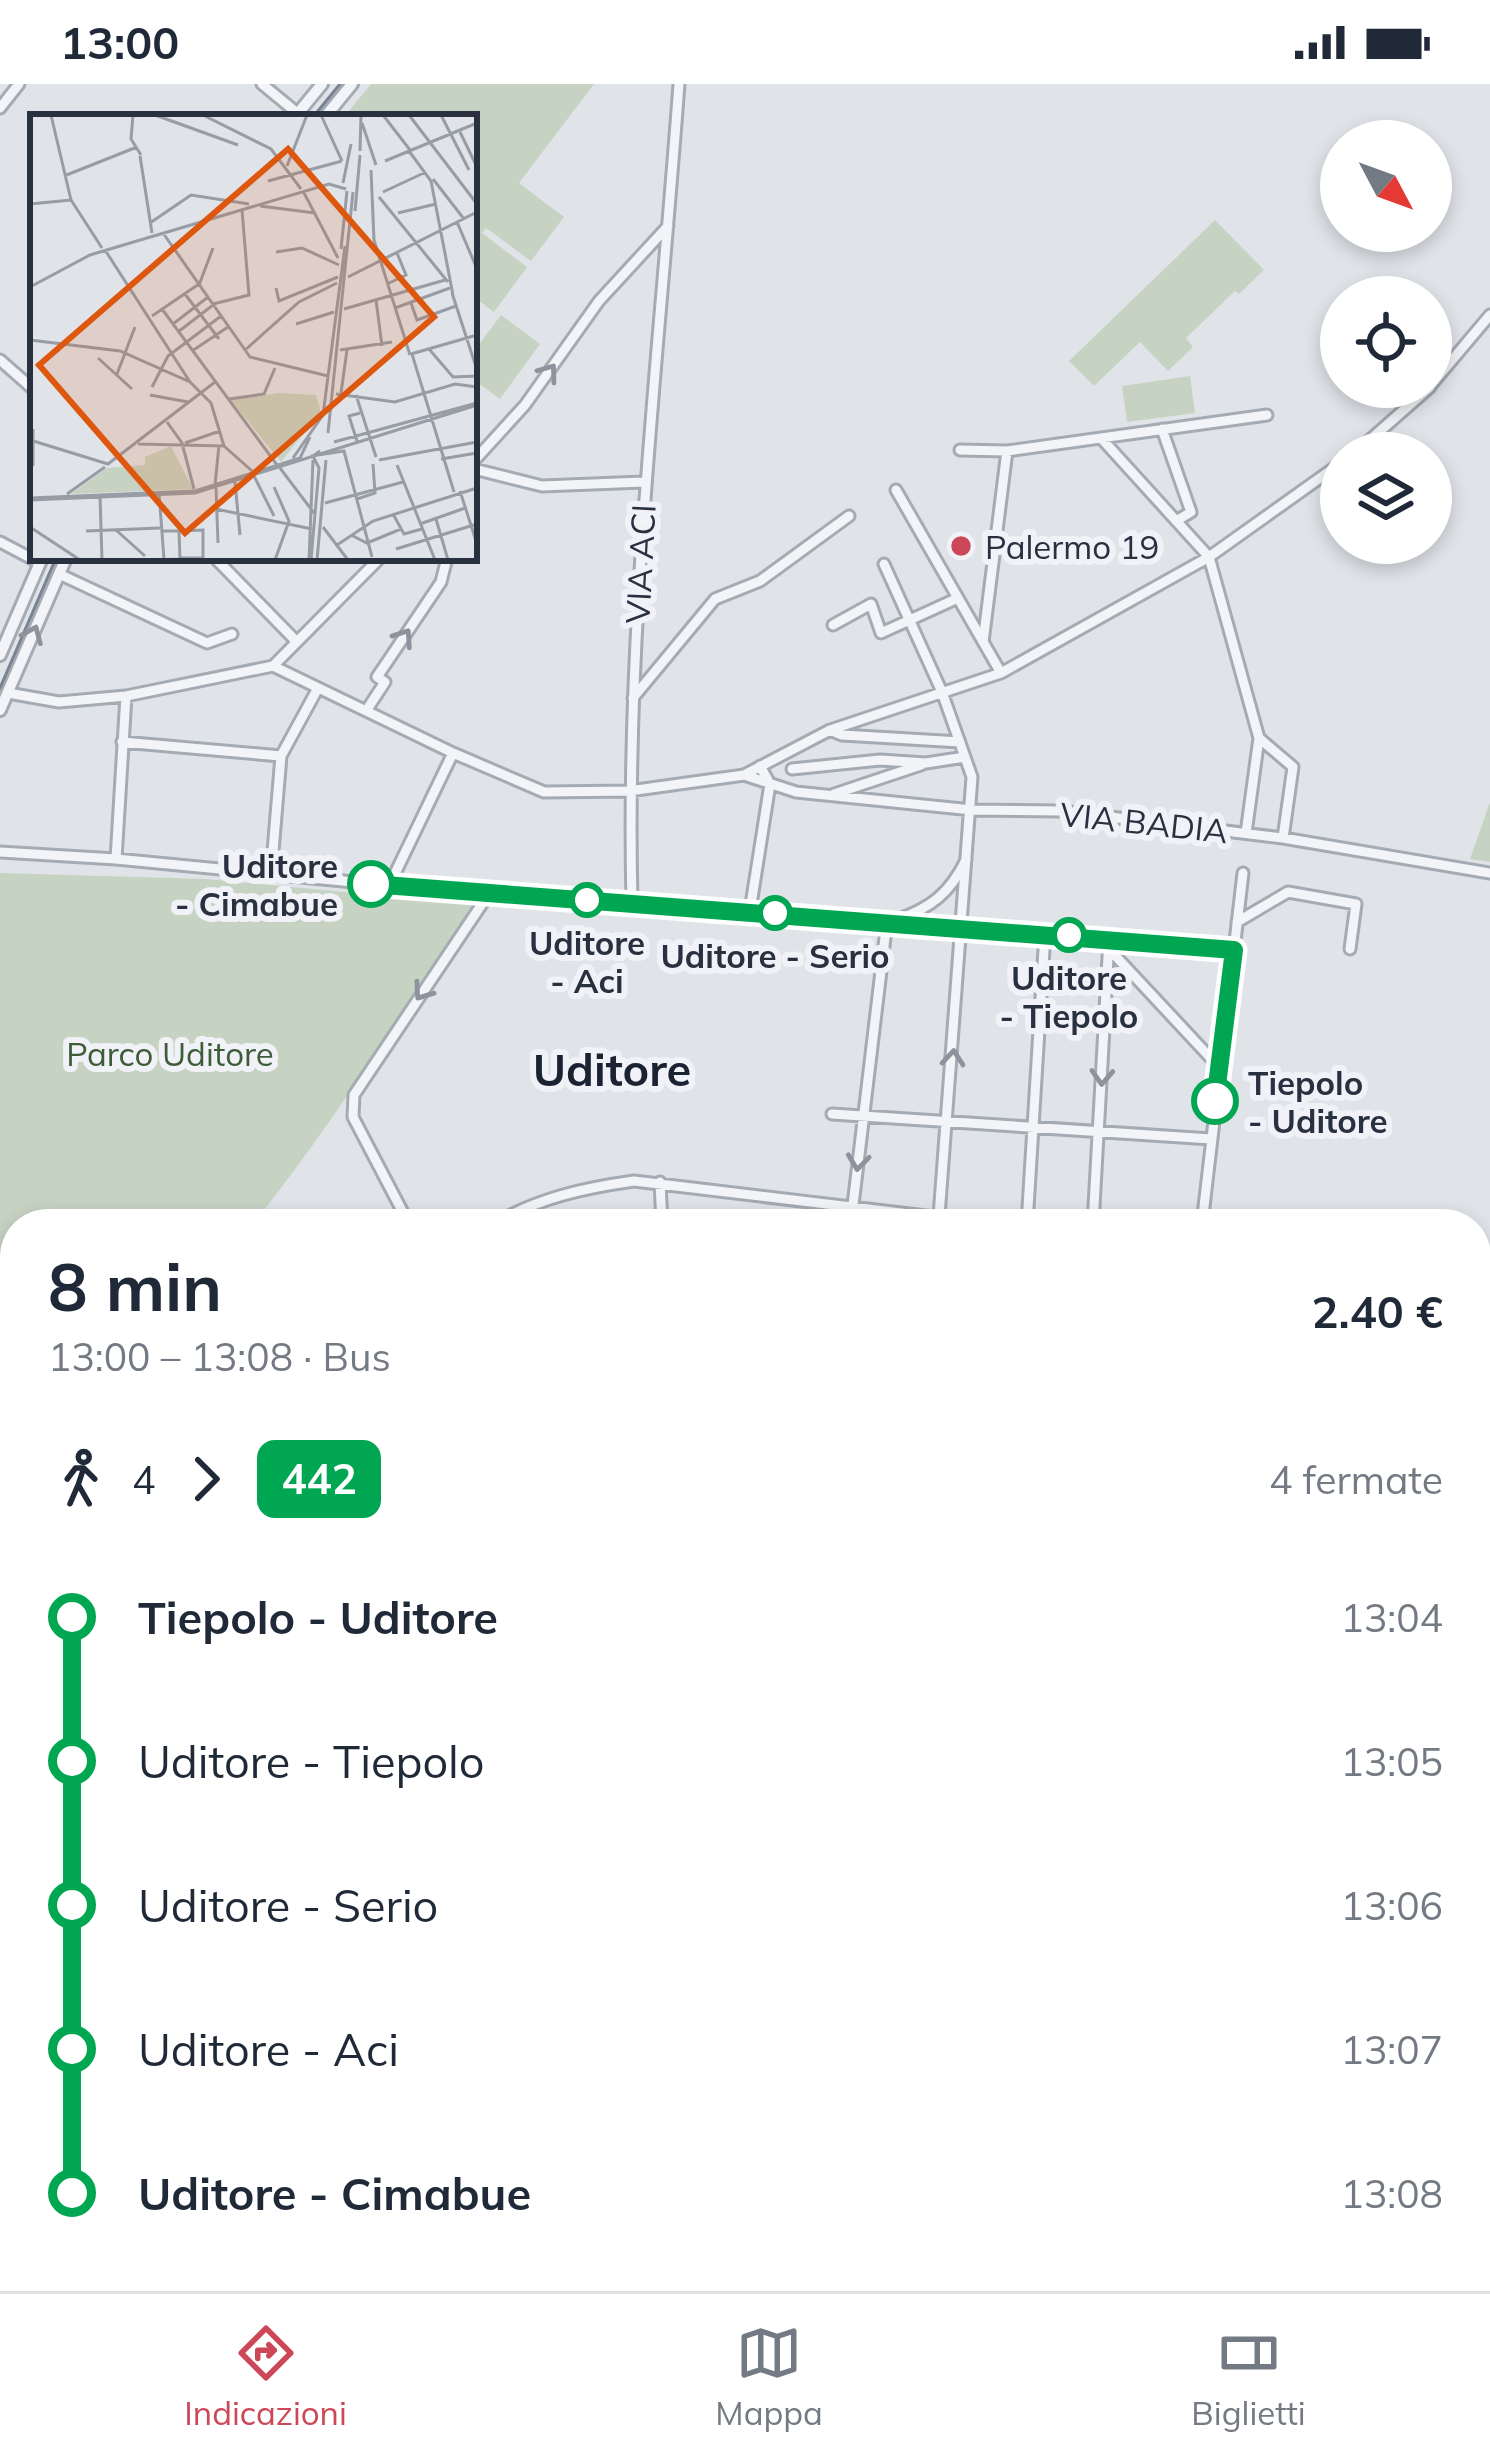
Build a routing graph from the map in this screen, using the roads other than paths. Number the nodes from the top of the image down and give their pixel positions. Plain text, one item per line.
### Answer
1 (19, 84) edge
2 (262, 84) edge
3 (322, 84) edge
4 (352, 84) edge
5 (679, 84) edge
6 (0, 109) edge
7 (296, 114) edge
8 (300, 114) edge
9 (327, 114) edge
10 (668, 226) junction
11 (1490, 315) edge
12 (0, 360) edge
13 (1452, 360) edge
14 (30, 386) edge
15 (1405, 408) edge
16 (1267, 415) dead end
17 (1162, 429) junction
18 (1379, 432) edge
19 (1101, 438) junction
20 (960, 450) dead end
21 (1007, 451) junction
22 (477, 461) edge
23 (477, 466) edge
24 (1320, 478) edge
25 (644, 482) junction
26 (896, 490) dead end
27 (849, 516) dead end
28 (1176, 521) junction
29 (0, 542) edge
30 (30, 555) edge
31 (1209, 557) junction
32 (41, 561) edge
33 (65, 561) edge
34 (221, 561) edge
35 (377, 561) edge
36 (446, 561) edge
37 (884, 564) dead end
38 (59, 574) junction
39 (958, 598) junction
40 (912, 620) junction
41 (832, 625) dead end
42 (232, 634) dead end
43 (297, 642) junction
44 (983, 642) junction
45 (0, 655) edge
46 (273, 666) junction
47 (1001, 673) junction
48 (318, 688) junction
49 (942, 692) junction
50 (8, 693) junction
51 (126, 696) junction
52 (633, 698) junction
53 (0, 710) edge
54 (366, 711) junction
55 (830, 730) junction
56 (1259, 738) junction
57 (122, 742) junction
58 (960, 742) junction
59 (785, 752) junction
60 (453, 753) junction
61 (280, 756) junction
62 (965, 757) junction
63 (926, 764) junction
64 (760, 766) junction
65 (792, 769) junction
66 (744, 775) junction
67 (770, 784) junction
68 (629, 790) junction
69 (796, 792) junction
70 (830, 795) junction
71 (972, 810) junction
72 (1246, 833) junction
73 (1283, 838) junction
74 (0, 853) edge
75 (968, 855) junction
76 (116, 859) junction
77 (1243, 873) dead end
78 (1490, 873) edge
79 (271, 874) junction
80 (389, 886) junction
81 (488, 896) junction
82 (632, 902) junction
83 (750, 911) junction
84 (890, 921) junction
85 (1237, 922) junction
86 (963, 927) junction
87 (1045, 933) junction
88 (1109, 944) junction
89 (1350, 949) dead end
90 (1234, 950) junction
91 (1220, 1067) junction
92 (832, 1114) dead end
93 (864, 1116) junction
94 (948, 1121) junction
95 (1033, 1127) junction
96 (1098, 1132) junction
97 (1211, 1139) junction
98 (660, 1182) junction
99 (853, 1204) junction
100 (401, 1209) edge
101 (524, 1209) edge
102 (661, 1209) edge
103 (889, 1209) edge
104 (940, 1209) edge
105 (1028, 1209) edge
106 (1094, 1209) edge
107 (1204, 1209) edge

1 - 6 street
2 - 7 street
3 - 8 street
4 - 9 street
5 - 10 street, VIA ACI
22 -> 10 street
10 - 25 street, VIA ACI
11 - 13 street
12 - 14 street
15 - 18 street
16 - 17 street
17 - 19 street
17 - 28 street
19 - 21 street
19 - 28 street
20 - 21 street
21 - 44 street
23 - 25 street
24 - 31 street
25 - 52 street, VIA ACI
26 - 39 street
27 - 52 street
28 - 31 street
29 - 30 street
31 - 47 street
31 - 56 street
32 - 45 street
33 - 38 street
34 - 43 street
35 - 43 street
54 -> 36 street
37 - 40 street
38 - 42 street
50 -> 38 street
39 - 40 street
39 - 44 street
40 - 41 street
40 - 49 street
43 - 46 street
44 - 47 street
46 - 48 street
46 - 51 street
47 - 49 street
48 - 54 street
48 - 61 street
49 - 55 street
49 - 58 street
50 - 51 street
50 - 53 street
51 - 57 street
52 - 68 street, VIA ACI
54 - 60 street
55 - 58 street
55 - 59 street
56 - 72 street
56 - 73 street
57 - 61 street
57 - 76 street
58 - 62 street
59 - 64 street
59 - 65 street
60 - 68 street
60 - 80 street
61 - 79 street
62 - 63 street
62 - 71 street
63 - 65 street
63 - 70 street
64 - 66 street
64 - 67 street
65 - 69 street
66 - 67 street, VIA BADIA
66 - 68 street
67 - 69 street, VIA BADIA
67 - 83 street
68 - 82 street, VIA ACI
69 - 70 street, VIA BADIA
70 - 71 street, VIA BADIA
71 - 72 street, VIA BADIA
71 - 75 street
72 - 73 street, VIA BADIA
73 - 78 street, VIA BADIA
74 - 76 street
75 - 84 street
75 - 86 street
76 - 79 street
77 - 85 street
79 - 80 street
80 - 81 street
81 - 82 street
81 -> 100 street
82 - 83 street
83 - 84 street
84 - 86 street
84 - 93 street
85 - 89 street
85 - 90 street
86 - 87 street
94 -> 86 street
87 - 88 street
87 - 95 street
88 - 90 street
88 - 91 street
88 -> 96 street
90 - 91 street
91 - 97 street
92 - 93 street
93 - 94 street
93 -> 99 street
94 - 95 street
94 - 104 street
95 - 96 street
95 - 105 street
96 - 97 street
96 - 106 street
97 - 107 street
98 - 99 street
98 - 101 street
98 - 102 street
99 - 103 street

